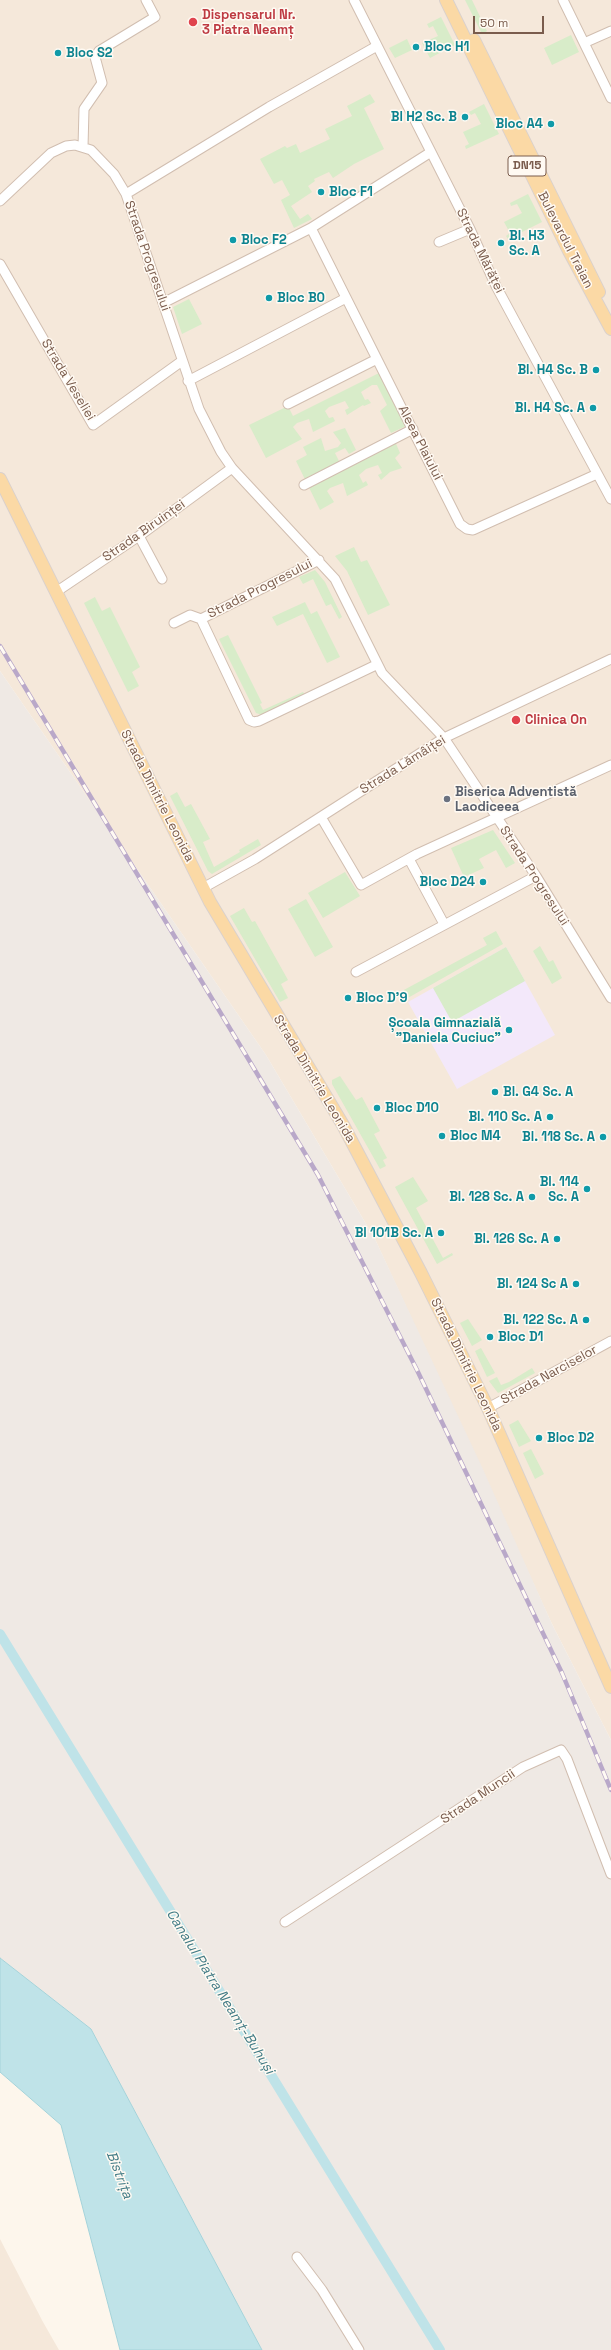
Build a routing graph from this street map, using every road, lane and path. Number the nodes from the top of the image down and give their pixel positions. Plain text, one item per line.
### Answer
1 (146, 0) edge
2 (354, 0) edge
3 (446, 0) edge
4 (453, 0) edge
5 (563, 0) edge
6 (611, 31) edge
7 (584, 43) junction
8 (377, 46) junction
9 (611, 98) edge
10 (83, 147) junction
11 (431, 152) junction
12 (126, 194) junction
13 (0, 202) edge
14 (311, 228) junction
15 (470, 229) junction
16 (439, 242) dead end
17 (0, 264) edge
18 (346, 298) junction
19 (163, 304) junction
20 (611, 314) edge
21 (611, 329) edge
22 (377, 359) junction
23 (182, 360) junction
24 (188, 381) junction
25 (288, 404) dead end
26 (413, 429) junction
27 (232, 468) junction
28 (597, 474) junction
29 (0, 479) edge
30 (304, 484) dead end
31 (611, 499) edge
32 (139, 536) junction
33 (319, 560) junction
34 (162, 579) dead end
35 (56, 592) junction
36 (201, 619) junction
37 (174, 623) dead end
38 (611, 659) edge
39 (376, 665) junction
40 (444, 738) junction
41 (611, 765) edge
42 (321, 817) junction
43 (496, 819) junction
44 (409, 859) junction
45 (536, 876) junction
46 (203, 888) junction
47 (444, 924) junction
48 (356, 972) dead end
49 (611, 998) edge
50 (611, 1341) edge
51 (488, 1408) junction
52 (611, 1687) edge
53 (611, 1874) edge
54 (285, 1922) dead end
55 (297, 2257) dead end
56 (359, 2350) edge

1 - 10 street
2 - 8 street, Strada Mărăței
3 - 21 main road, Bulevardul Traian / DN15
4 - 20 main road, Bulevardul Traian / DN15
5 - 7 street
6 - 7 street
7 - 9 street
8 - 11 street, Strada Mărăței
8 - 12 street, Strada Progresului
10 - 12 street
10 - 13 street
11 - 14 street
11 - 15 street, Strada Mărăței
12 - 19 street, Strada Progresului
14 - 18 street, Aleea Plaiului
14 - 19 street
15 - 16 street
15 - 28 street, Strada Mărăței
17 - 23 street, Strada Veseliei
18 - 22 street, Aleea Plaiului
18 - 24 street
19 - 23 street, Strada Progresului
22 - 25 street
22 - 26 street, Aleea Plaiului
23 - 24 street, Strada Progresului
24 - 27 street, Strada Progresului
26 - 28 street, Aleea Plaiului
26 - 30 street
27 - 32 street, Strada Biruinței
27 - 33 street, Strada Progresului
28 - 31 street, Strada Mărăței
29 - 35 main road, Strada Dimitrie Leonida
32 - 34 street
32 - 35 street, Strada Biruinței
33 - 36 street, Strada Progresului
33 - 39 street, Strada Progresului
35 - 46 main road, Strada Dimitrie Leonida
36 - 37 street, Strada Progresului
36 - 39 street, Strada Progresului
38 - 40 street, Strada Lămâiței
39 - 40 street, Strada Progresului
40 - 42 street, Strada Lămâiței
40 - 43 street, Strada Progresului
41 - 43 street
42 - 44 street
42 - 46 street, Strada Lămâiței
43 - 44 street
43 - 45 street, Strada Progresului
44 - 47 street
45 - 47 street
45 - 49 street, Strada Progresului
46 - 51 main road, Strada Dimitrie Leonida
47 - 48 street
50 - 51 street, Strada Narciselor
51 - 52 main road, Strada Dimitrie Leonida
53 - 54 street, Strada Muncii
55 - 56 street

